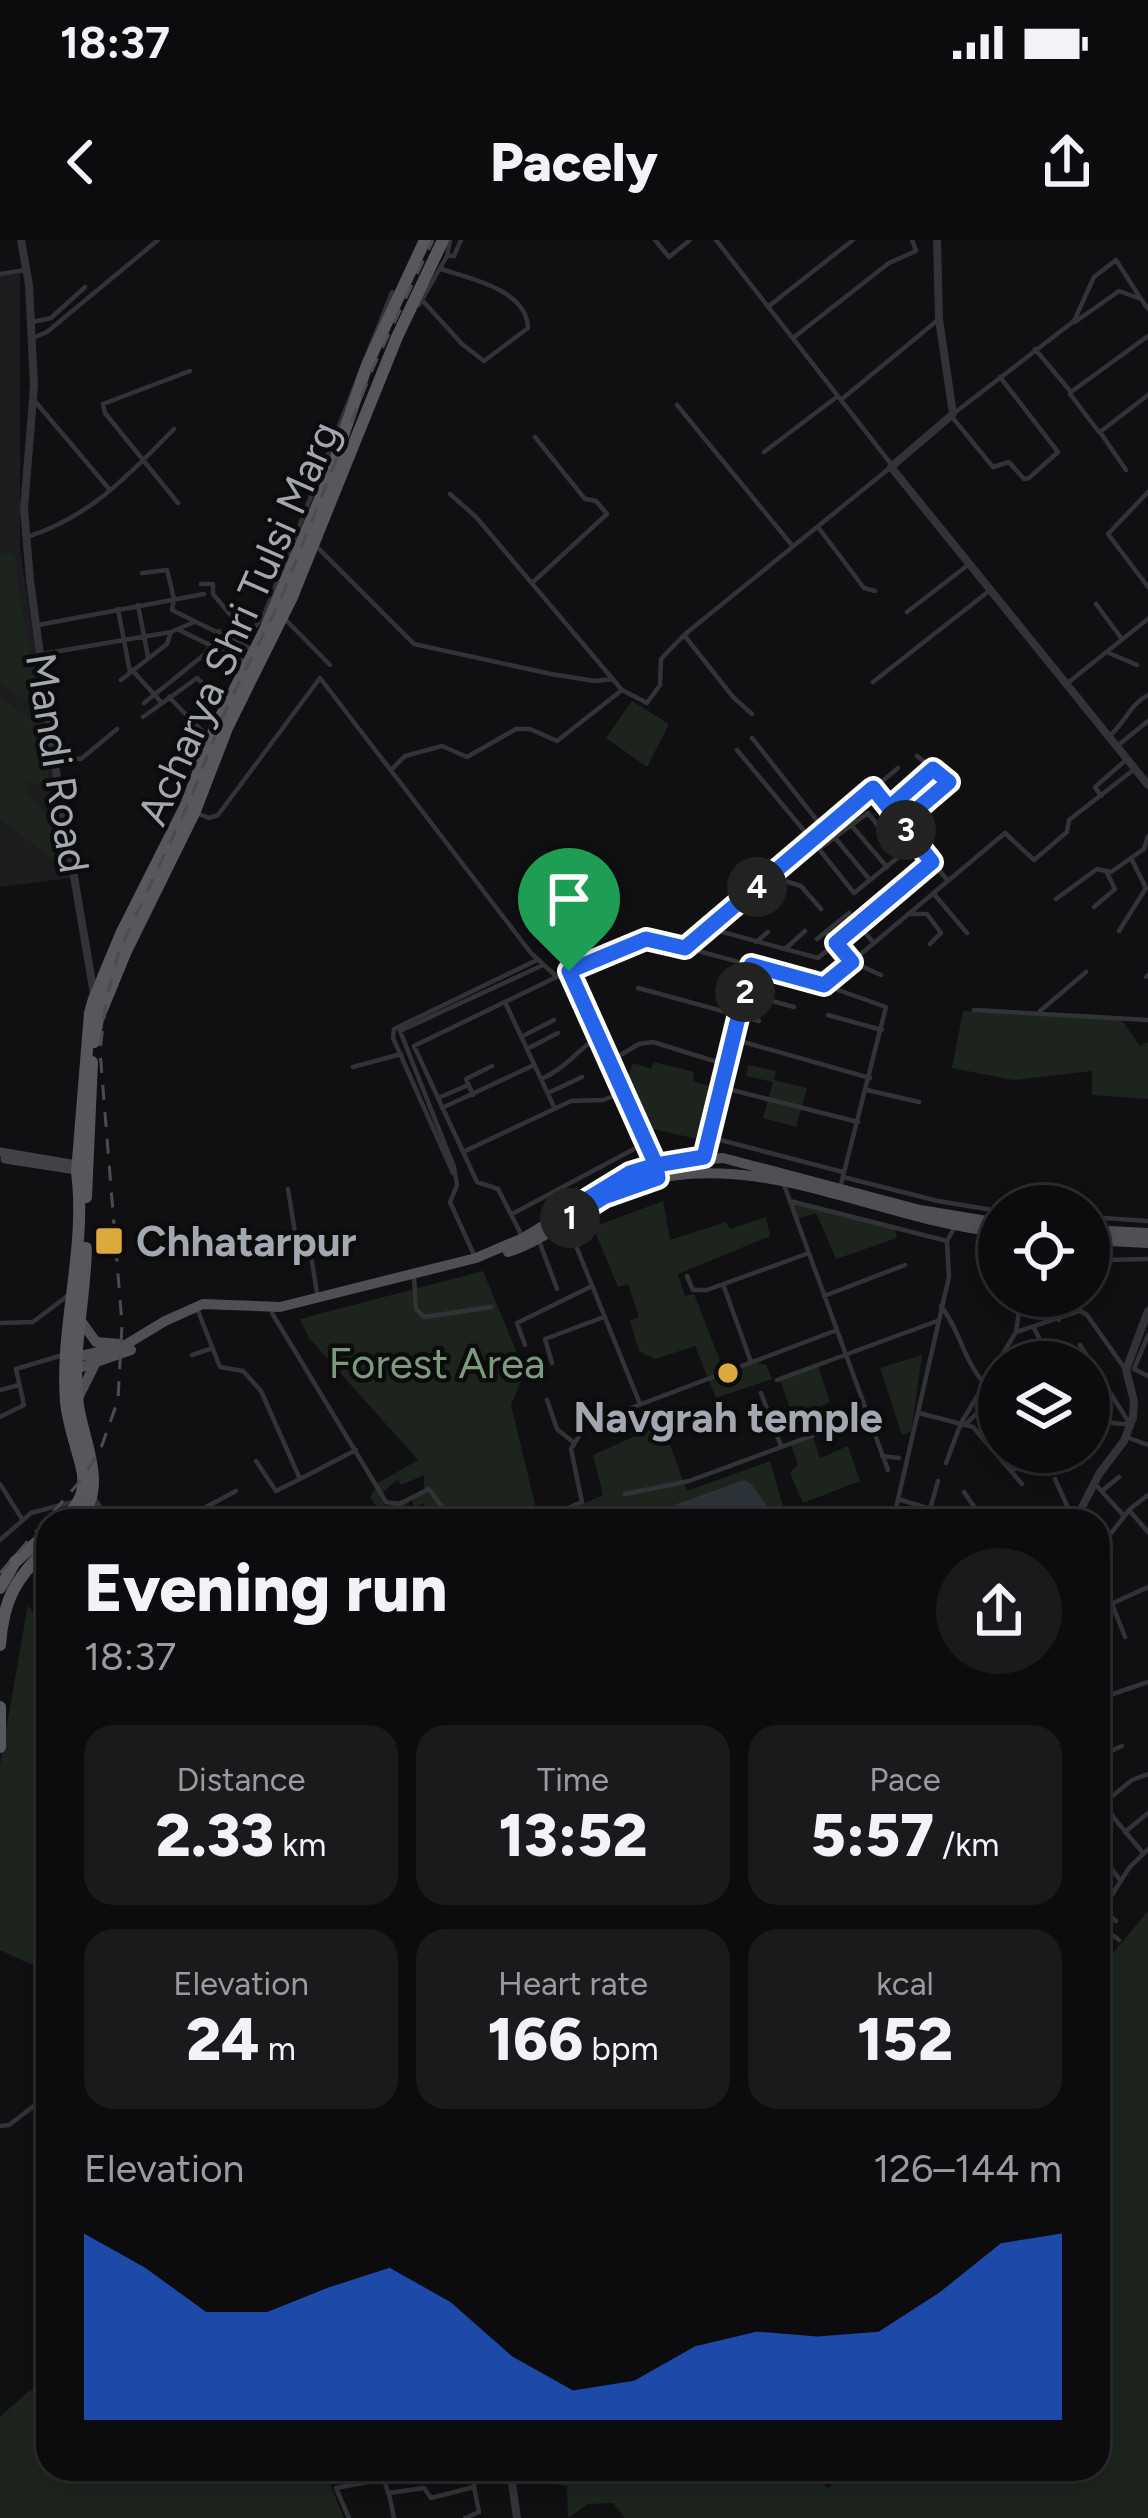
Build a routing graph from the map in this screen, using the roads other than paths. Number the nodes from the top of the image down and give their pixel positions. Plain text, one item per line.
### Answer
1 (21, 240) edge
2 (158, 240) edge
3 (425, 240) edge
4 (447, 240) edge
5 (461, 240) edge
6 (655, 240) edge
7 (691, 240) edge
8 (716, 240) edge
9 (853, 240) edge
10 (912, 240) edge
11 (937, 240) edge
12 (447, 256) junction
13 (441, 269) junction
14 (26, 270) junction
15 (0, 274) edge
16 (85, 287) dead end
17 (392, 292) dead end
18 (1141, 299) junction
19 (422, 300) junction
20 (769, 306) junction
21 (1148, 309) edge
22 (939, 319) junction
23 (32, 322) junction
24 (1072, 322) junction
25 (1148, 336) edge
26 (33, 338) junction
27 (794, 338) junction
28 (1036, 349) junction
29 (190, 371) dead end
30 (1000, 377) junction
31 (1070, 394) dead end
32 (1148, 395) edge
33 (839, 398) junction
34 (34, 400) junction
35 (677, 405) dead end
36 (952, 416) junction
37 (174, 429) dead end
38 (1100, 433) junction
39 (535, 437) dead end
40 (764, 452) dead end
41 (144, 462) junction
42 (891, 465) junction
43 (1126, 470) dead end
44 (110, 490) junction
45 (1148, 492) edge
46 (450, 494) dead end
47 (178, 503) dead end
48 (818, 527) junction
49 (27, 537) junction
50 (316, 545) junction
51 (793, 545) junction
52 (968, 565) junction
53 (142, 573) dead end
54 (532, 583) junction
55 (201, 584) dead end
56 (1148, 587) edge
57 (875, 591) dead end
58 (989, 591) junction
59 (204, 594) dead end
60 (174, 598) junction
61 (1096, 604) dead end
62 (138, 605) junction
63 (118, 609) junction
64 (907, 612) dead end
65 (285, 619) junction
66 (1148, 619) edge
67 (194, 622) junction
68 (37, 625) junction
69 (175, 631) junction
70 (219, 631) junction
71 (684, 635) junction
72 (144, 636) junction
73 (1122, 639) junction
74 (124, 640) junction
75 (255, 644) junction
76 (212, 646) junction
77 (1106, 652) junction
78 (40, 655) junction
79 (148, 657) junction
80 (330, 665) dead end
81 (1136, 665) dead end
82 (131, 671) junction
83 (613, 679) junction
84 (121, 680) dead end
85 (873, 682) dead end
86 (1065, 685) junction
87 (622, 690) junction
88 (154, 695) junction
89 (1148, 695) edge
90 (170, 697) junction
91 (144, 703) dead end
92 (162, 703) junction
93 (226, 707) junction
94 (752, 714) dead end
95 (143, 717) dead end
96 (1148, 722) edge
97 (118, 729) dead end
98 (1108, 737) junction
99 (752, 738) dead end
100 (211, 740) junction
101 (1116, 747) junction
102 (761, 749) junction
103 (737, 750) dead end
104 (53, 756) junction
105 (917, 756) dead end
106 (1127, 759) junction
107 (747, 762) junction
108 (898, 768) dead end
109 (933, 769) junction
110 (1135, 769) junction
111 (391, 770) junction
112 (949, 782) junction
113 (1148, 785) edge
114 (873, 788) junction
115 (957, 788) dead end
116 (1101, 796) junction
117 (889, 808) junction
118 (196, 812) junction
119 (901, 823) junction
120 (851, 825) junction
121 (823, 828) junction
122 (1148, 836) edge
123 (835, 838) junction
124 (811, 839) junction
125 (820, 850) junction
126 (799, 851) junction
127 (1131, 858) junction
128 (932, 862) junction
129 (887, 867) junction
130 (1107, 873) junction
131 (770, 877) junction
132 (870, 880) junction
133 (948, 881) junction
134 (934, 893) junction
135 (1056, 898) dead end
136 (1094, 907) dead end
137 (820, 909) dead end
138 (849, 913) dead end
139 (909, 914) junction
140 (858, 924) junction
141 (708, 928) junction
142 (805, 931) dead end
143 (1119, 931) dead end
144 (768, 932) dead end
145 (826, 932) junction
146 (967, 933) dead end
147 (817, 939) dead end
148 (756, 942) junction
149 (836, 943) junction
150 (874, 943) junction
151 (930, 944) dead end
152 (685, 948) junction
153 (785, 949) junction
154 (852, 962) junction
155 (540, 963) junction
156 (751, 965) junction
157 (569, 971) junction
158 (1086, 972) dead end
159 (880, 975) dead end
160 (557, 977) junction
161 (824, 985) junction
162 (638, 988) dead end
163 (744, 993) junction
164 (505, 1002) junction
165 (96, 1006) junction
166 (794, 1007) dead end
167 (974, 1010) dead end
168 (1037, 1013) junction
169 (828, 1015) dead end
170 (739, 1017) junction
171 (554, 1020) dead end
172 (1148, 1020) edge
173 (759, 1021) dead end
174 (882, 1030) junction
175 (558, 1033) dead end
176 (600, 1036) junction
177 (521, 1037) junction
178 (733, 1040) junction
179 (527, 1049) junction
180 (401, 1054) junction
181 (612, 1060) junction
182 (534, 1065) junction
183 (727, 1065) junction
184 (492, 1066) dead end
185 (353, 1067) dead end
186 (582, 1077) dead end
187 (869, 1078) junction
188 (541, 1079) junction
189 (468, 1085) junction
190 (722, 1087) junction
191 (866, 1090) junction
192 (625, 1091) junction
193 (548, 1093) junction
194 (473, 1095) junction
195 (438, 1098) junction
196 (919, 1102) dead end
197 (442, 1108) junction
198 (555, 1108) junction
199 (858, 1122) junction
200 (709, 1137) junction
201 (634, 1149) dead end
202 (463, 1152) junction
203 (0, 1155) edge
204 (704, 1157) junction
205 (656, 1165) junction
206 (81, 1168) junction
207 (454, 1173) junction
208 (658, 1178) junction
209 (843, 1179) junction
210 (783, 1182) junction
211 (288, 1190) dead end
212 (790, 1202) junction
213 (937, 1207) junction
214 (978, 1210) edge
215 (512, 1214) junction
216 (564, 1217) junction
217 (978, 1218) edge
218 (1110, 1218) edge
219 (1148, 1221) edge
220 (956, 1227) junction
221 (978, 1230) edge
222 (1110, 1231) edge
223 (1148, 1233) edge
224 (523, 1238) junction
225 (538, 1238) junction
226 (947, 1241) junction
227 (1110, 1241) edge
228 (1148, 1243) edge
229 (809, 1253) junction
230 (476, 1258) junction
231 (1148, 1259) edge
232 (1110, 1260) edge
233 (905, 1265) dead end
234 (687, 1276) dead end
235 (414, 1278) junction
236 (723, 1284) junction
237 (592, 1286) junction
238 (557, 1289) dead end
239 (75, 1291) junction
240 (824, 1296) junction
241 (318, 1299) junction
242 (940, 1306) junction
243 (491, 1307) dead end
244 (198, 1311) junction
245 (1148, 1311) edge
246 (272, 1313) junction
247 (604, 1317) junction
248 (1018, 1317) edge
249 (1063, 1317) edge
250 (1088, 1317) edge
251 (1059, 1319) joint
252 (81, 1321) junction
253 (937, 1321) junction
254 (0, 1323) edge
255 (1034, 1328) junction
256 (837, 1330) junction
257 (1016, 1332) junction
258 (1147, 1335) edge
259 (1011, 1341) edge
260 (1040, 1341) edge
261 (129, 1342) junction
262 (526, 1346) dead end
263 (210, 1348) junction
264 (845, 1354) junction
265 (192, 1355) dead end
266 (71, 1362) junction
267 (752, 1362) junction
268 (552, 1363) dead end
269 (95, 1364) junction
270 (1126, 1370) junction
271 (1148, 1376) edge
272 (978, 1377) edge
273 (777, 1380) dead end
274 (19, 1385) junction
275 (0, 1390) edge
276 (1110, 1392) edge
277 (761, 1393) dead end
278 (978, 1396) edge
279 (547, 1400) dead end
280 (77, 1401) junction
281 (640, 1404) junction
282 (978, 1411) edge
283 (919, 1413) junction
284 (868, 1415) junction
285 (0, 1417) edge
286 (963, 1423) junction
287 (1110, 1423) edge
288 (1130, 1424) junction
289 (978, 1433) edge
290 (1126, 1437) junction
291 (573, 1442) junction
292 (1148, 1445) edge
293 (782, 1446) junction
294 (356, 1450) junction
295 (882, 1456) junction
296 (898, 1458) dead end
297 (256, 1461) dead end
298 (946, 1463) dead end
299 (887, 1470) dead end
300 (1012, 1473) edge
301 (1118, 1477) dead end
302 (300, 1479) junction
303 (1055, 1479) dead end
304 (938, 1481) dead end
305 (0, 1484) edge
306 (1022, 1484) dead end
307 (1098, 1487) junction
308 (236, 1491) dead end
309 (964, 1492) dead end
310 (625, 1494) dead end
311 (1148, 1495) edge
312 (898, 1499) junction
313 (11, 1502) junction
314 (0, 1509) edge
315 (41, 1509) edge
316 (83, 1509) edge
317 (202, 1509) edge
318 (443, 1509) edge
319 (565, 1509) edge
320 (895, 1509) edge
321 (930, 1509) joint
322 (982, 1509) edge
323 (1069, 1509) edge
324 (1083, 1509) edge
325 (36, 1512) edge
326 (1126, 1513) junction
327 (22, 1519) junction
328 (1148, 1532) edge
329 (1110, 1534) edge
330 (0, 1540) edge
331 (36, 1543) edge
332 (36, 1561) edge
333 (1148, 1587) edge
334 (0, 1588) edge
335 (1112, 1604) joint
336 (1125, 1637) dead end
337 (0, 1645) edge
338 (1148, 1682) edge
339 (1110, 1696) edge
340 (0, 1707) edge
341 (1122, 1746) dead end
342 (0, 1747) edge
343 (1110, 1752) edge
344 (1148, 1774) edge
345 (1110, 1798) edge
346 (1110, 1811) edge
347 (1148, 1813) edge
348 (1126, 1832) junction
349 (1146, 1851) edge
350 (1110, 1867) edge
351 (1121, 1880) junction
352 (1110, 1894) edge
353 (1110, 1916) edge
354 (1116, 1921) dead end
355 (1110, 1931) edge
356 (1119, 1940) dead end
357 (36, 2105) edge
358 (0, 2126) edge
359 (374, 2481) edge
360 (385, 2481) edge
361 (475, 2481) edge
362 (512, 2481) edge
363 (474, 2488) junction
364 (388, 2493) junction
365 (476, 2517) edge
366 (349, 2518) edge
367 (394, 2518) edge
368 (465, 2518) edge
369 (517, 2518) edge

1 - 14 street, Mandi Road
2 - 26 street
3 - 75 highway, Acharya Shri Tulsi Marg
4 - 12 street
4 - 75 highway, Acharya Shri Tulsi Marg
5 - 12 street
6 - 7 street
8 - 20 street
9 - 20 street
10 - 27 street
11 - 22 street
12 - 13 street
13 - 19 street
13 - 19 street
14 - 15 street
14 - 23 street, Mandi Road
16 - 23 street
17 - 75 street
18 - 21 street
18 - 24 street
18 - 24 street
19 - 50 street
20 - 27 street
22 - 33 street
22 - 36 street
23 - 26 street, Mandi Road
24 - 28 street
25 - 28 street
26 - 34 street, Mandi Road
27 - 33 street
28 - 30 street
29 - 41 street
30 - 36 street
30 - 36 street
31 - 38 street
32 - 38 street
33 - 40 street
33 - 42 street
34 - 44 street
34 - 49 street, Mandi Road
35 - 51 street
36 - 42 street
37 - 41 street
38 - 43 street
39 - 54 street
41 - 44 street
41 - 47 street
42 - 48 street
42 - 52 street
44 - 49 street
45 - 56 street
46 - 54 street
48 - 51 street
48 - 57 street
49 - 68 street, Mandi Road
50 - 65 street
50 - 83 street
51 - 71 street
52 - 58 street
52 - 64 street
53 - 60 street
54 - 83 street
55 - 75 street
58 - 85 street
58 - 86 street
59 - 60 street
60 - 62 street
60 - 67 street
61 - 73 street
62 - 63 street
62 - 72 street
63 - 68 street
63 - 74 street
65 - 80 street
65 - 118 street
66 - 73 street
67 - 69 street
67 - 70 street
68 - 78 street, Mandi Road
69 - 72 street
69 - 76 street
69 - 79 street
70 - 75 street
70 - 76 street
71 - 87 street
71 - 94 street
72 - 74 street
72 - 79 street
73 - 77 street
74 - 78 street
74 - 82 street
75 - 76 street
75 - 93 highway, Acharya Shri Tulsi Marg
75 - 118 highway, Acharya Shri Tulsi Marg
76 - 88 street
77 - 81 street
77 - 86 street
78 - 104 street, Mandi Road
79 - 82 street
82 - 84 street
82 - 88 street
83 - 87 street
86 - 98 street
87 - 111 street
88 - 91 street
88 - 92 street
89 - 98 street
90 - 92 street
90 - 93 street
90 - 100 street
92 - 95 street
93 - 100 highway, Acharya Shri Tulsi Marg
96 - 101 street
97 - 104 street
98 - 101 street
99 - 102 street
100 - 165 highway, Acharya Shri Tulsi Marg
101 - 106 street
102 - 107 street
102 - 121 street
103 - 107 street
104 - 165 street, Mandi Road
105 - 109 street
106 - 110 street
106 - 116 street
107 - 124 street
108 - 114 street
109 - 112 street
109 - 117 street
110 - 113 street
110 - 116 street
111 - 118 street
111 - 155 street
112 - 115 street
112 - 119 street
114 - 117 street
114 - 121 street
116 - 133 street
117 - 119 street
118 - 165 highway, Acharya Shri Tulsi Marg
119 - 128 street
120 - 123 street
120 - 129 street
120 - 129 street
121 - 124 street
122 - 127 street
123 - 125 street
123 - 132 street
124 - 126 street
125 - 126 street
125 - 132 street
126 - 131 street
127 - 130 street
127 - 143 street
128 - 133 street
128 - 140 street
129 - 132 street
130 - 135 street
130 - 136 street
131 - 137 street
131 - 141 street
133 - 134 street
134 - 139 street
134 - 146 street
138 - 145 street
139 - 150 street
139 - 151 street
140 - 149 street
140 - 150 street
141 - 148 street
141 - 152 street
142 - 153 street
144 - 148 street
145 - 147 street
145 - 149 street
148 - 153 street
149 - 153 street
149 - 154 street
150 - 154 street
152 - 156 street
152 - 157 street
154 - 159 street
154 - 161 street
155 - 160 street
155 - 180 street
155 - 207 street
156 - 161 street
156 - 163 street
157 - 160 street
157 - 176 street
158 - 168 street
160 - 164 street
161 - 174 street
162 - 170 street
163 - 166 street
163 - 170 street
164 - 177 street
164 - 195 street
165 - 206 highway
165 - 206 highway, Acharya Shri Tulsi Marg
167 - 168 street
168 - 172 street
169 - 174 street
170 - 173 street
170 - 178 street
171 - 177 street
174 - 187 street
175 - 179 street
176 - 181 street
176 - 188 street
177 - 179 street
178 - 183 street
178 - 187 street
179 - 182 street
180 - 185 street
180 - 207 street
181 - 183 street
181 - 192 street
182 - 188 street
182 - 194 street
183 - 190 street
184 - 189 street
186 - 193 street
187 - 191 street
188 - 193 street
189 - 194 street
189 - 195 street
190 - 199 street
190 - 200 street
191 - 196 street
191 - 199 street
192 - 198 street
192 - 205 street
193 - 198 street
194 - 197 street
195 - 197 street
197 - 202 street
198 - 202 street
199 - 209 street
200 - 204 street
200 - 209 street
201 - 215 street
202 - 215 street
203 - 206 main road
204 - 205 main road
204 - 209 main road
205 - 208 street
205 - 216 main road
206 - 239 highway
206 - 252 highway
207 - 230 street
208 - 210 main road
208 - 216 main road
209 - 213 main road
210 - 212 street
210 - 220 main road
211 - 241 street
212 - 226 street
212 - 229 street
213 - 214 street
213 - 217 main road
215 - 224 street
216 - 224 main road
216 - 225 main road
216 - 237 street
218 - 219 street
220 - 221 main road
220 - 226 street
222 - 223 main road
224 - 230 main road
225 - 235 main road
225 - 238 street
226 - 242 street
227 - 228 main road
229 - 236 street
229 - 240 street
230 - 241 main road
231 - 232 street
233 - 240 street
234 - 236 street
235 - 243 street
235 - 246 main road
236 - 267 street
237 - 247 street
237 - 262 street
239 - 254 street
239 - 266 highway
240 - 256 street
241 - 261 main road
242 - 253 street
242 - 272 street
244 - 246 main road
244 - 263 street
244 - 269 main road
245 - 270 street
246 - 294 street
247 - 268 street
247 - 281 street
248 - 257 street
249 - 251 street
250 - 270 street
251 - 255 street
252 - 261 main road
252 - 266 highway
253 - 264 street
253 - 283 street
255 - 257 street
255 - 260 street
256 - 264 street
256 - 267 street
257 - 259 street
258 - 271 street
261 - 266 main road
263 - 265 street
263 - 302 street
264 - 273 street
264 - 284 street
266 - 269 main road
266 - 274 street
266 - 280 highway
266 - 316 highway
267 - 281 street
269 - 280 main road
270 - 288 street
274 - 275 street
274 - 285 street
276 - 288 street
277 - 293 street
278 - 286 street
279 - 291 street
280 - 316 highway
281 - 291 street
282 - 286 street
283 - 286 street
283 - 312 street
284 - 293 street
284 - 295 street
286 - 289 street
286 - 298 street
287 - 288 street
288 - 290 street
290 - 292 street
290 - 307 street
291 - 319 street
293 - 310 street
294 - 302 street
294 - 318 street
295 - 296 street
295 - 299 street
297 - 302 street
300 - 306 street
301 - 307 street
303 - 323 street
304 - 321 street
305 - 313 street
307 - 324 street
307 - 326 street
308 - 317 street
309 - 322 street
311 - 326 street
312 - 320 street
312 - 321 street
313 - 314 street
313 - 327 street
315 - 316 street
325 - 327 street
326 - 328 street
326 - 329 street
327 - 330 street
331 - 334 highway
332 - 337 highway
333 - 335 street
335 - 336 street
338 - 339 street
340 - 342 highway
341 - 343 street
344 - 345 street
346 - 348 street
347 - 348 street
348 - 349 street
349 - 351 street
350 - 351 street
351 - 352 street
353 - 354 street
355 - 356 street
357 - 358 street
359 - 366 street
360 - 364 street
361 - 363 street
362 - 369 street
363 - 364 street
363 - 365 street
364 - 367 street
365 - 368 street

